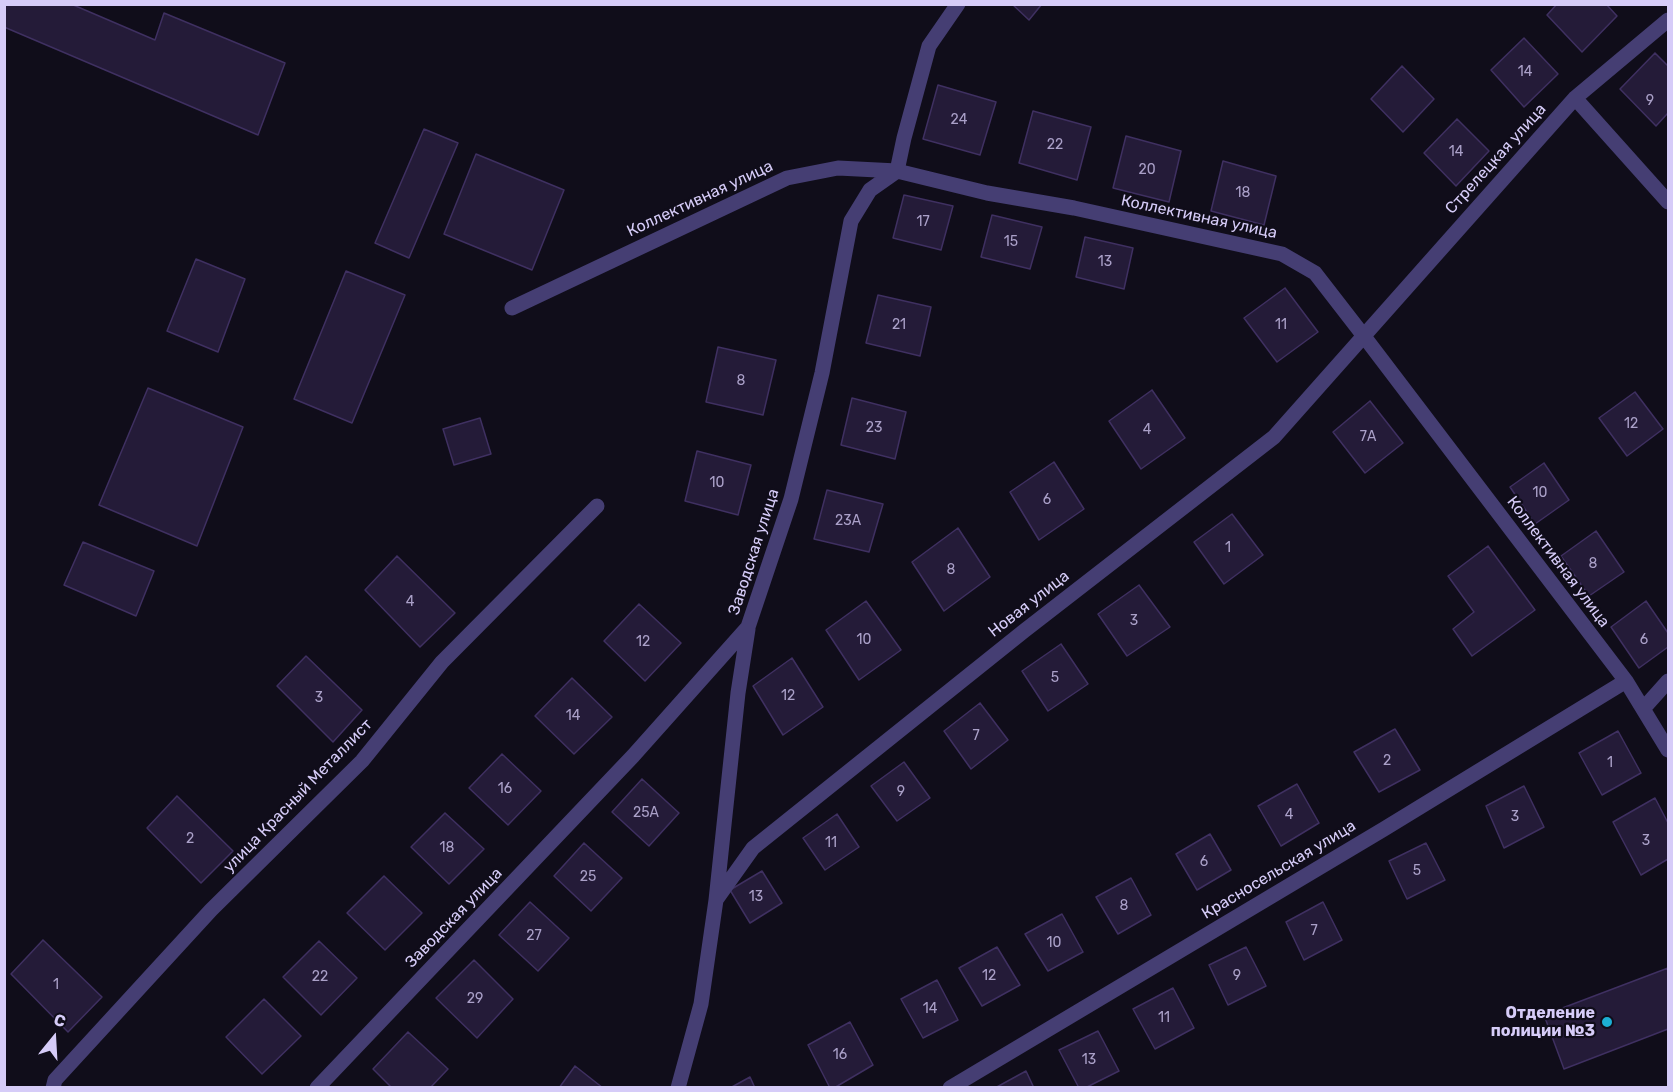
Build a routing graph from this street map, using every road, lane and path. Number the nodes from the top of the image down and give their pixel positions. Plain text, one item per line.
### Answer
1 (958, 4) edge
2 (1668, 20) edge
3 (1575, 98) junction
4 (897, 171) junction
5 (1668, 202) edge
6 (512, 308) dead end
7 (1364, 335) junction
8 (597, 506) dead end
9 (748, 627) junction
10 (1626, 681) junction
11 (1668, 681) edge
12 (1643, 709) junction
13 (1668, 750) edge
14 (716, 900) junction
15 (53, 1088) edge
16 (317, 1088) edge
17 (678, 1088) edge
18 (950, 1088) edge

1 - 4 street
2 - 3 street, Стрелецкая улица
3 - 5 street
3 - 7 street, Стрелецкая улица
4 - 6 street, Коллективная улица
4 - 7 street, Коллективная улица
4 - 9 street, Заводская улица
7 - 10 street, Коллективная улица
7 - 14 street, Новая улица
8 - 15 street, улица Красный Металлист
9 - 14 street
9 - 16 street, Заводская улица
10 - 12 street, Коллективная улица
10 - 18 street, Красносельская улица
11 - 12 street
12 - 13 street, Коллективная улица
14 - 17 street

